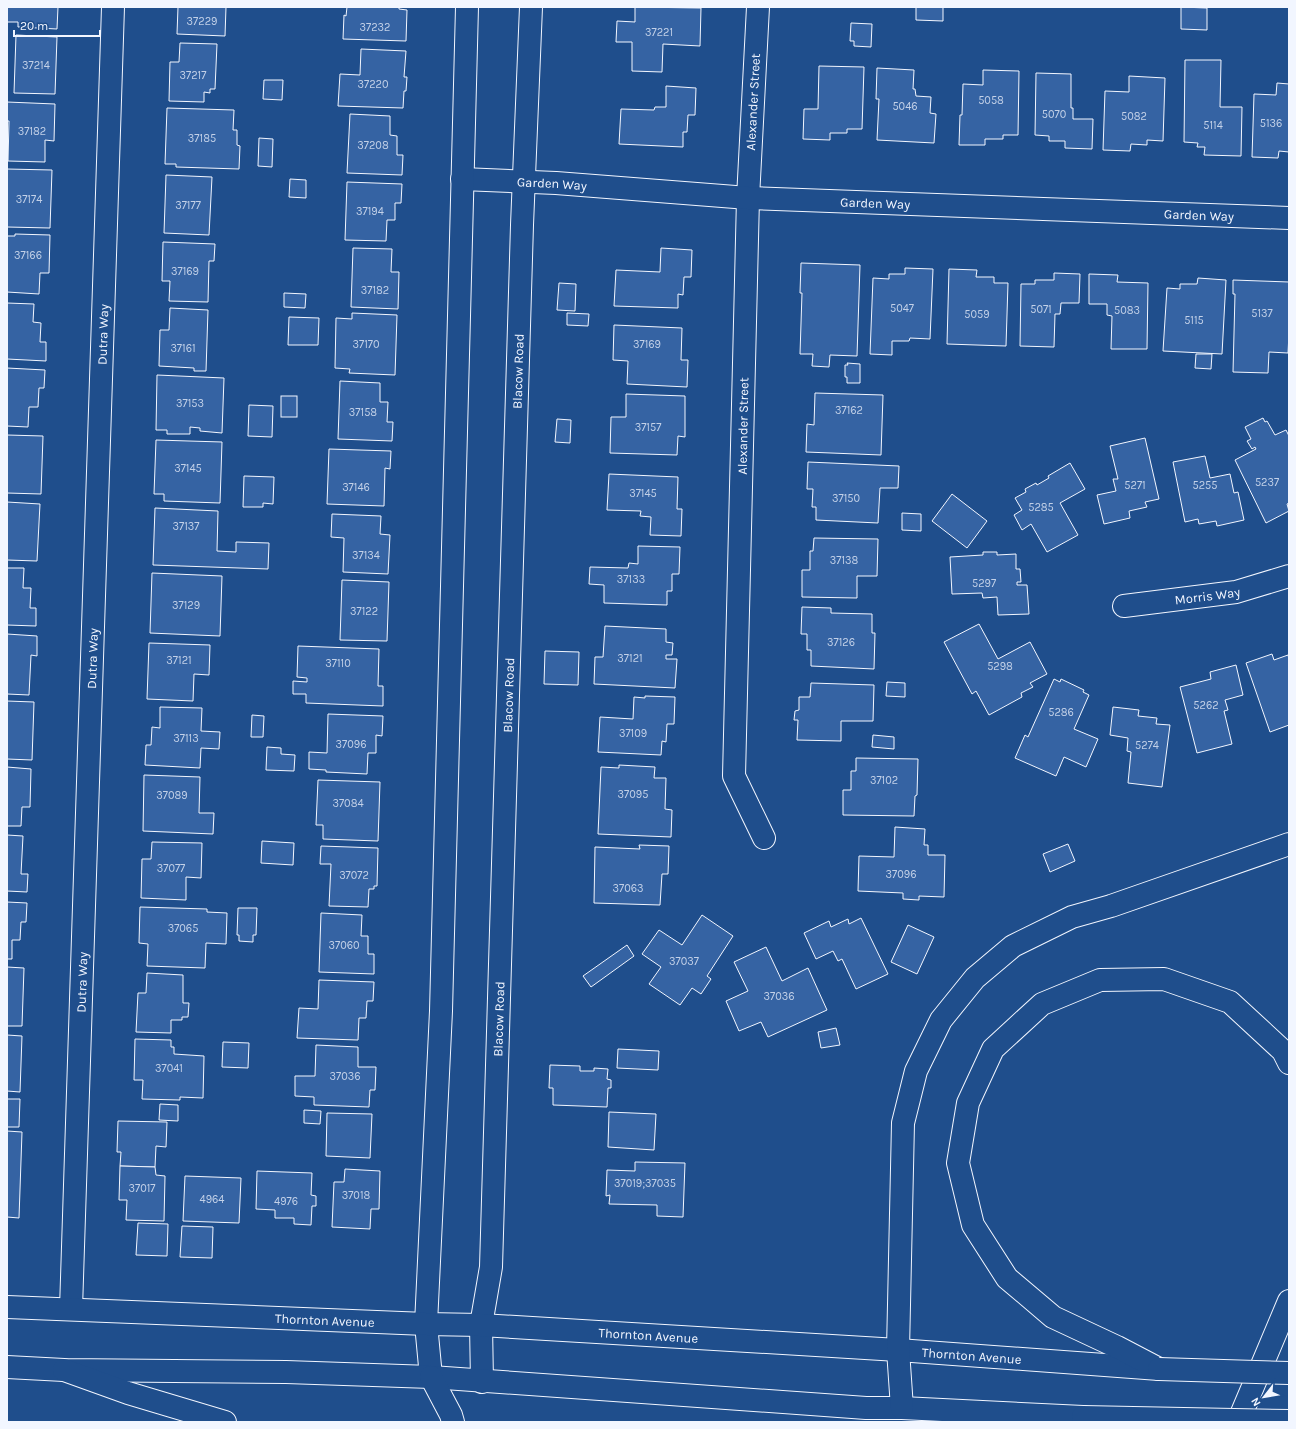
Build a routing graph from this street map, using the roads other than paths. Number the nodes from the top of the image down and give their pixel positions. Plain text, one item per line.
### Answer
1 (113, 7) edge
2 (467, 7) edge
3 (530, 7) edge
4 (758, 7) edge
5 (462, 179) junction
6 (524, 181) junction
7 (748, 198) junction
8 (1289, 218) edge
9 (1289, 576) edge
10 (1124, 606) dead end
11 (764, 838) dead end
12 (1289, 844) edge
13 (1289, 1063) edge
14 (1289, 1301) edge
15 (7, 1307) edge
16 (71, 1309) junction
17 (426, 1324) junction
18 (481, 1325) junction
19 (898, 1350) junction
20 (7, 1367) edge
21 (1159, 1369) junction
22 (64, 1370) junction
23 (1289, 1373) edge
24 (431, 1377) junction
25 (482, 1382) junction
26 (902, 1408) junction
27 (1289, 1421) edge
28 (225, 1422) edge
29 (453, 1422) edge
30 (1238, 1422) edge

1 - 16 main road, Dutra Way
2 - 5 main road
3 - 6 main road, Blacow Road
4 - 7 main road, Alexander Street
5 - 6 main road, Garden Way
5 - 17 main road
6 - 7 main road, Garden Way
6 - 18 main road, Blacow Road
7 - 8 main road, Garden Way
7 - 11 main road, Alexander Street
9 - 10 main road, Morris Way
12 - 19 main road
13 - 21 main road
14 - 30 main road
15 - 16 main road, Thornton Avenue
16 - 17 main road, Thornton Avenue
17 - 18 main road, Thornton Avenue
17 - 24 main road
18 - 19 main road, Thornton Avenue
18 - 25 main road, Blacow Road
19 - 21 main road, Thornton Avenue
19 - 26 main road
20 - 22 main road
21 - 23 main road, Thornton Avenue, bridge
22 - 24 main road
22 - 28 main road
24 - 25 main road
24 - 29 main road
25 - 26 main road
26 - 27 main road, bridge

